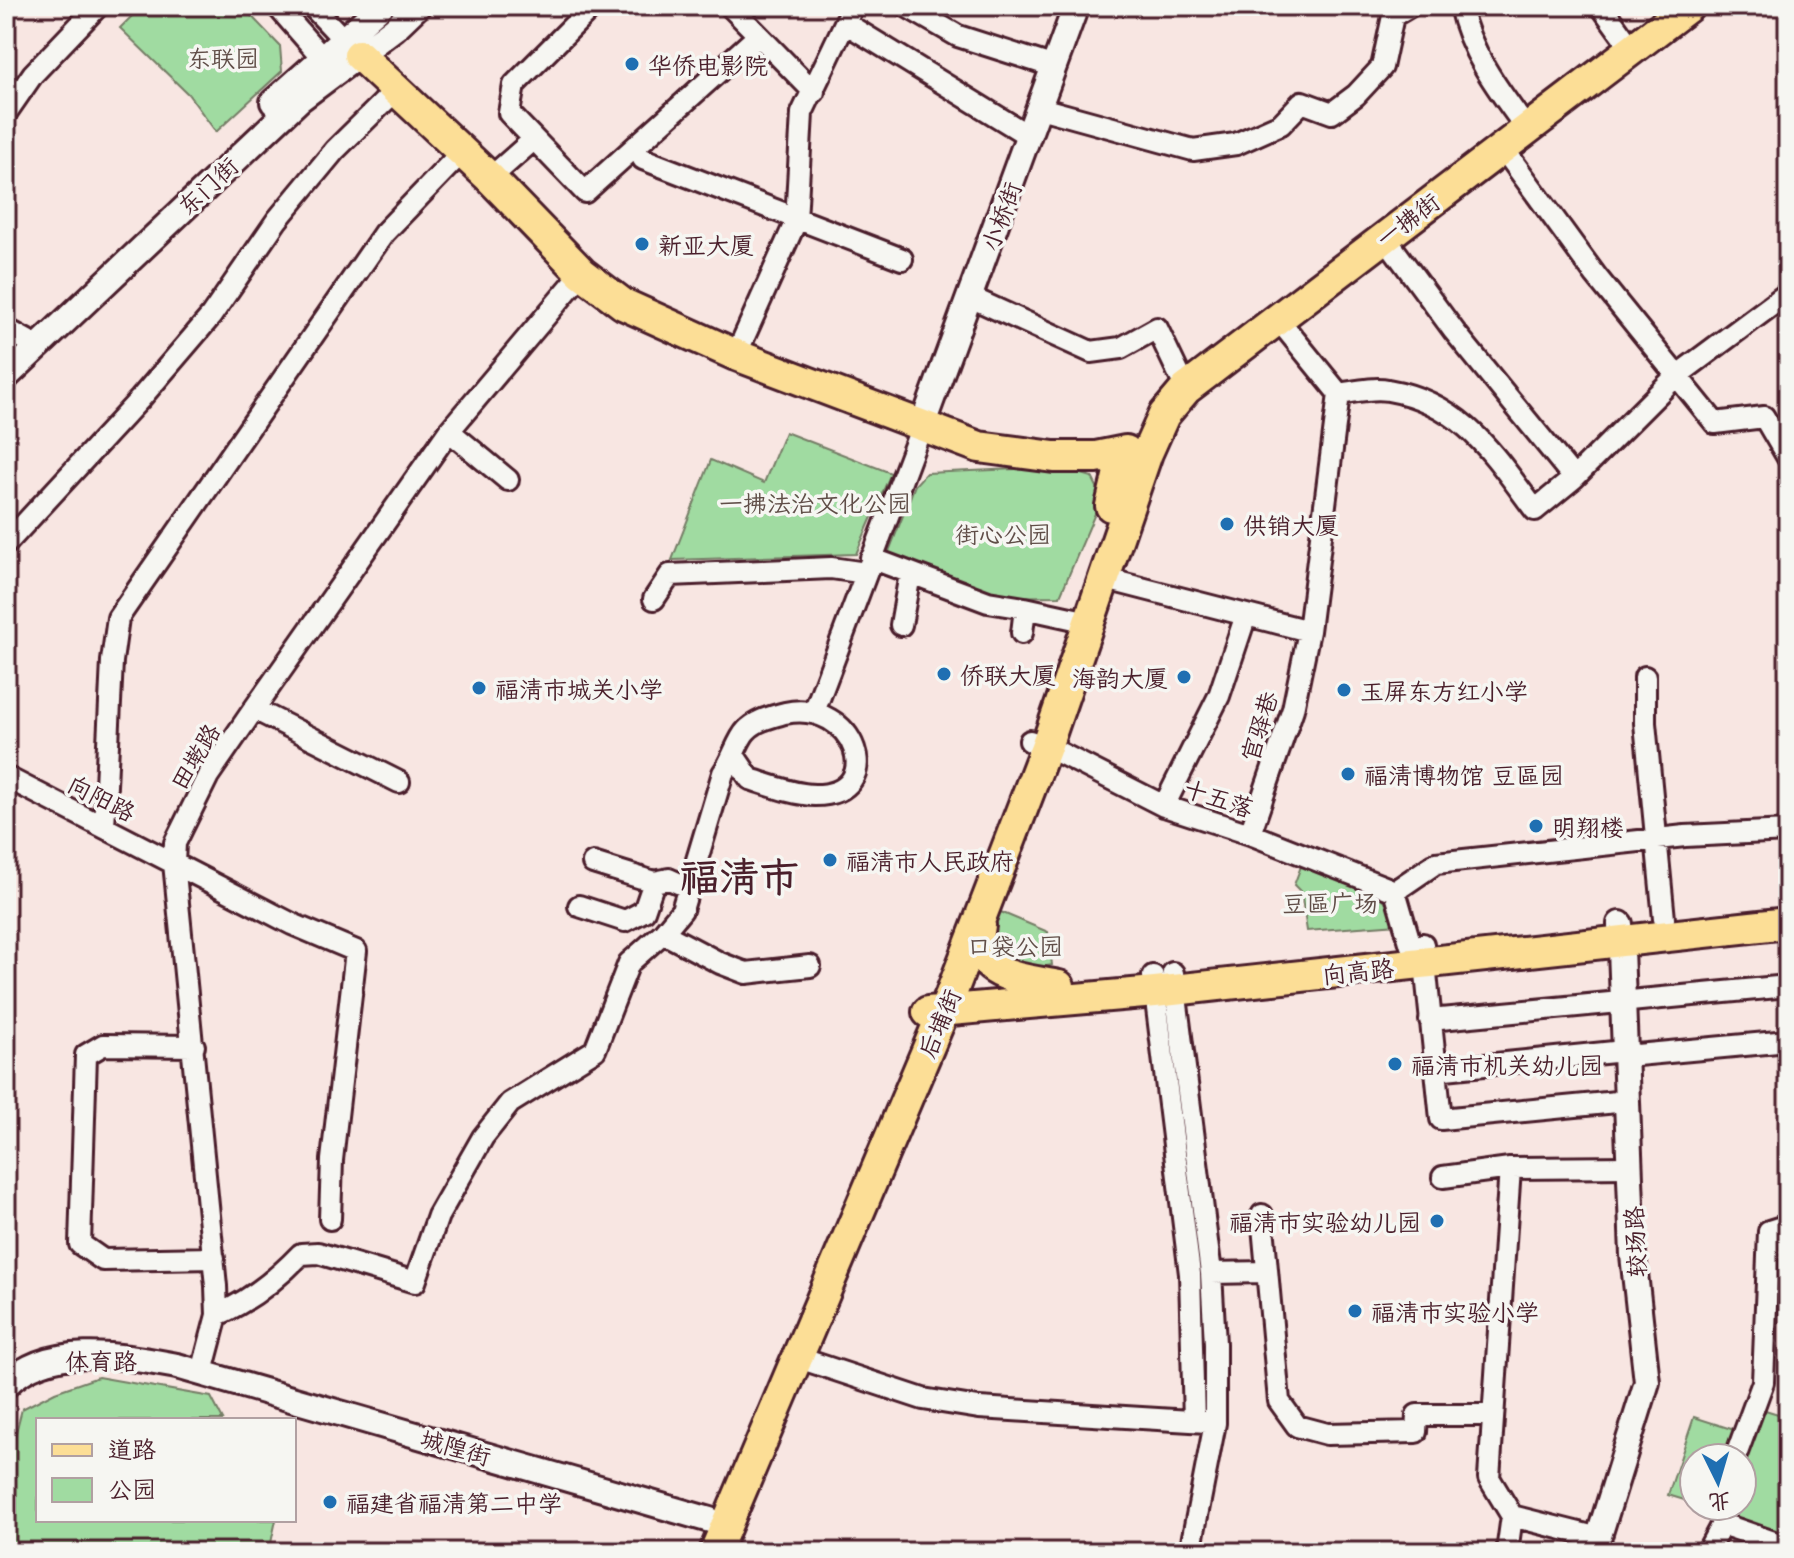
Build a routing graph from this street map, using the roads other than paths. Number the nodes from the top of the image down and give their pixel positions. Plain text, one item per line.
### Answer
1 (98, 6) edge
2 (277, 6) edge
3 (312, 6) edge
4 (381, 6) edge
5 (418, 6) edge
6 (593, 6) edge
7 (730, 6) edge
8 (906, 6) edge
9 (1076, 6) edge
10 (1410, 6) edge
11 (1460, 6) edge
12 (1601, 6) edge
13 (1689, 6) edge
14 (849, 15) edge
15 (758, 36) junction
16 (1632, 49) junction
17 (339, 56) junction
18 (1055, 67) junction
19 (397, 89) junction
20 (814, 92) junction
21 (1040, 108) junction
22 (6, 113) edge
23 (1527, 129) junction
24 (1029, 136) junction
25 (532, 141) junction
26 (1502, 147) junction
27 (462, 152) junction
28 (643, 159) dead end
29 (490, 178) junction
30 (796, 221) junction
31 (1384, 236) junction
32 (902, 259) dead end
33 (582, 273) junction
34 (1788, 293) edge
35 (970, 297) junction
36 (1277, 318) junction
37 (23, 339) edge
38 (736, 355) junction
39 (6, 359) edge
40 (6, 377) edge
41 (1675, 377) junction
42 (1186, 389) junction
43 (1339, 394) junction
44 (922, 426) junction
45 (449, 431) junction
46 (1146, 449) junction
47 (1106, 455) junction
48 (1788, 458) edge
49 (1574, 478) junction
50 (508, 480) dead end
51 (6, 544) edge
52 (868, 566) junction
53 (910, 574) junction
54 (1106, 579) junction
55 (654, 599) dead end
56 (1025, 608) junction
57 (1246, 615) junction
58 (1075, 619) junction
59 (901, 625) dead end
60 (1309, 631) junction
61 (1022, 633) dead end
62 (1645, 677) dead end
63 (254, 709) junction
64 (814, 712) junction
65 (1038, 744) junction
66 (735, 757) junction
67 (6, 777) edge
68 (399, 782) dead end
69 (1164, 806) junction
70 (104, 827) junction
71 (1788, 831) edge
72 (1250, 834) junction
73 (1657, 839) junction
74 (174, 863) junction
75 (593, 863) dead end
76 (654, 882) junction
77 (689, 888) junction
78 (1395, 891) junction
79 (579, 906) dead end
80 (1788, 907) edge
81 (983, 912) junction
82 (1664, 919) junction
83 (1788, 923) edge
84 (1620, 924) junction
85 (663, 933) junction
86 (1420, 951) junction
87 (810, 966) dead end
88 (1164, 983) junction
89 (1059, 986) junction
90 (1788, 986) edge
91 (1623, 1001) junction
92 (939, 1003) junction
93 (1430, 1020) junction
94 (1788, 1041) edge
95 (194, 1046) junction
96 (1624, 1051) junction
97 (1435, 1070) junction
98 (1627, 1101) junction
99 (1631, 1167) junction
100 (1510, 1168) junction
101 (1443, 1177) dead end
102 (1262, 1215) dead end
103 (330, 1219) dead end
104 (1788, 1225) edge
105 (214, 1258) junction
106 (1266, 1272) junction
107 (1211, 1273) junction
108 (217, 1315) junction
109 (801, 1353) junction
110 (202, 1372) junction
111 (6, 1385) edge
112 (1194, 1415) junction
113 (1492, 1415) junction
114 (1215, 1416) junction
115 (1741, 1442) edge
116 (1512, 1516) junction
117 (710, 1520) junction
118 (1716, 1522) edge
119 (1737, 1522) edge
120 (1596, 1545) edge
121 (1788, 1547) edge
122 (698, 1552) edge
123 (715, 1552) edge
124 (1190, 1552) edge
125 (1507, 1552) edge
126 (1707, 1552) edge

1 - 22 street
2 - 17 street
3 - 17 street
4 - 17 street, 东门街
5 - 17 street, 东门街
6 - 25 street
7 - 15 street
8 - 18 street
9 - 18 street, 小桥街
10 - 21 street
11 - 23 street
12 - 16 street
13 - 16 main road, 一拂街
14 - 20 street
14 - 24 street
15 - 20 street
15 - 25 street
16 - 23 main road, 一拂街
17 - 19 main road
17 - 37 street, 东门街
18 - 21 street, 小桥街
19 - 27 main road
19 - 51 street
20 - 30 street
21 - 24 street, 小桥街
23 - 26 main road, 一拂街
24 - 35 street, 小桥街
25 - 29 street
26 - 31 main road, 一拂街
26 - 41 street
27 - 29 main road
27 - 70 street
28 - 30 street
29 - 33 main road
30 - 32 street
30 - 38 street
31 - 36 main road, 一拂街
31 - 49 street
33 - 38 main road
33 - 45 street, 田墘路
34 - 41 street
35 - 42 street
35 - 44 street, 小桥街
36 - 42 main road, 一拂街
36 - 43 street
37 - 39 street, 东门街
37 - 40 street, 东门街
38 - 44 main road
41 - 48 street
41 - 49 street
42 - 46 main road, 一拂街
43 - 49 street
43 - 60 street, 官驿巷
44 - 46 main road
44 - 47 main road
44 - 52 street
45 - 50 street
45 - 63 street, 田墘路
46 - 47 main road
46 - 54 main road, 后埔街
47 - 58 main road, 后埔街
52 - 53 street
52 - 55 street
52 - 64 street
53 - 56 street
53 - 59 street
54 - 57 street
54 - 65 main road, 后埔街
56 - 58 street
56 - 61 street
57 - 60 street
57 - 69 street
58 - 65 main road, 后埔街
60 - 72 street, 官驿巷
62 - 73 street
63 - 68 street
63 - 74 street, 田墘路
64 - 66 street
64 - 66 street
65 - 69 street, 十五落
65 - 81 main road, 后埔街
65 - 92 main road, 后埔街
66 - 77 street
67 - 70 street, 向阳路
69 - 72 street, 十五落
70 - 74 street, 向阳路
71 - 73 street
72 - 78 street, 十五落
73 - 78 street
73 - 82 street
74 - 95 street, 田墘路
74 - 103 street, 向阳路
75 - 76 street
76 - 77 street
76 - 79 street
77 - 85 street
78 - 86 street
80 - 82 main road, 向高路
81 - 89 main road, 向高路
81 - 92 main road, 后埔街
82 - 84 main road, 向高路
83 - 86 main road, 向高路
84 - 86 main road, 向高路
84 - 91 street, 较场路
85 - 87 street
85 - 108 street
86 - 88 main road, 向高路
86 - 93 street
88 - 89 main road, 向高路
88 - 92 main road, 向高路
88 - 107 street
88 - 112 street
89 - 92 main road, 向高路
90 - 91 street
91 - 93 street
91 - 96 street, 较场路
92 - 109 main road, 后埔街
92 - 117 main road, 后埔街
93 - 97 street
94 - 96 street
95 - 105 street, 田墘路
95 - 105 street
96 - 97 street
96 - 98 street, 较场路
97 - 98 street
98 - 99 street, 较场路
99 - 100 street
99 - 120 street, 较场路
100 - 101 street
100 - 113 street
102 - 106 street
104 - 115 street
105 - 108 street, 田墘路
106 - 107 street
106 - 113 street
107 - 114 street
108 - 110 street, 田墘路
109 - 112 street
109 - 123 main road, 后埔街
110 - 111 street, 体育路
110 - 117 street, 城隍街
112 - 114 street
113 - 116 street
114 - 124 street
116 - 120 street
116 - 125 street
117 - 122 main road, 后埔街
118 - 126 street
119 - 121 street

